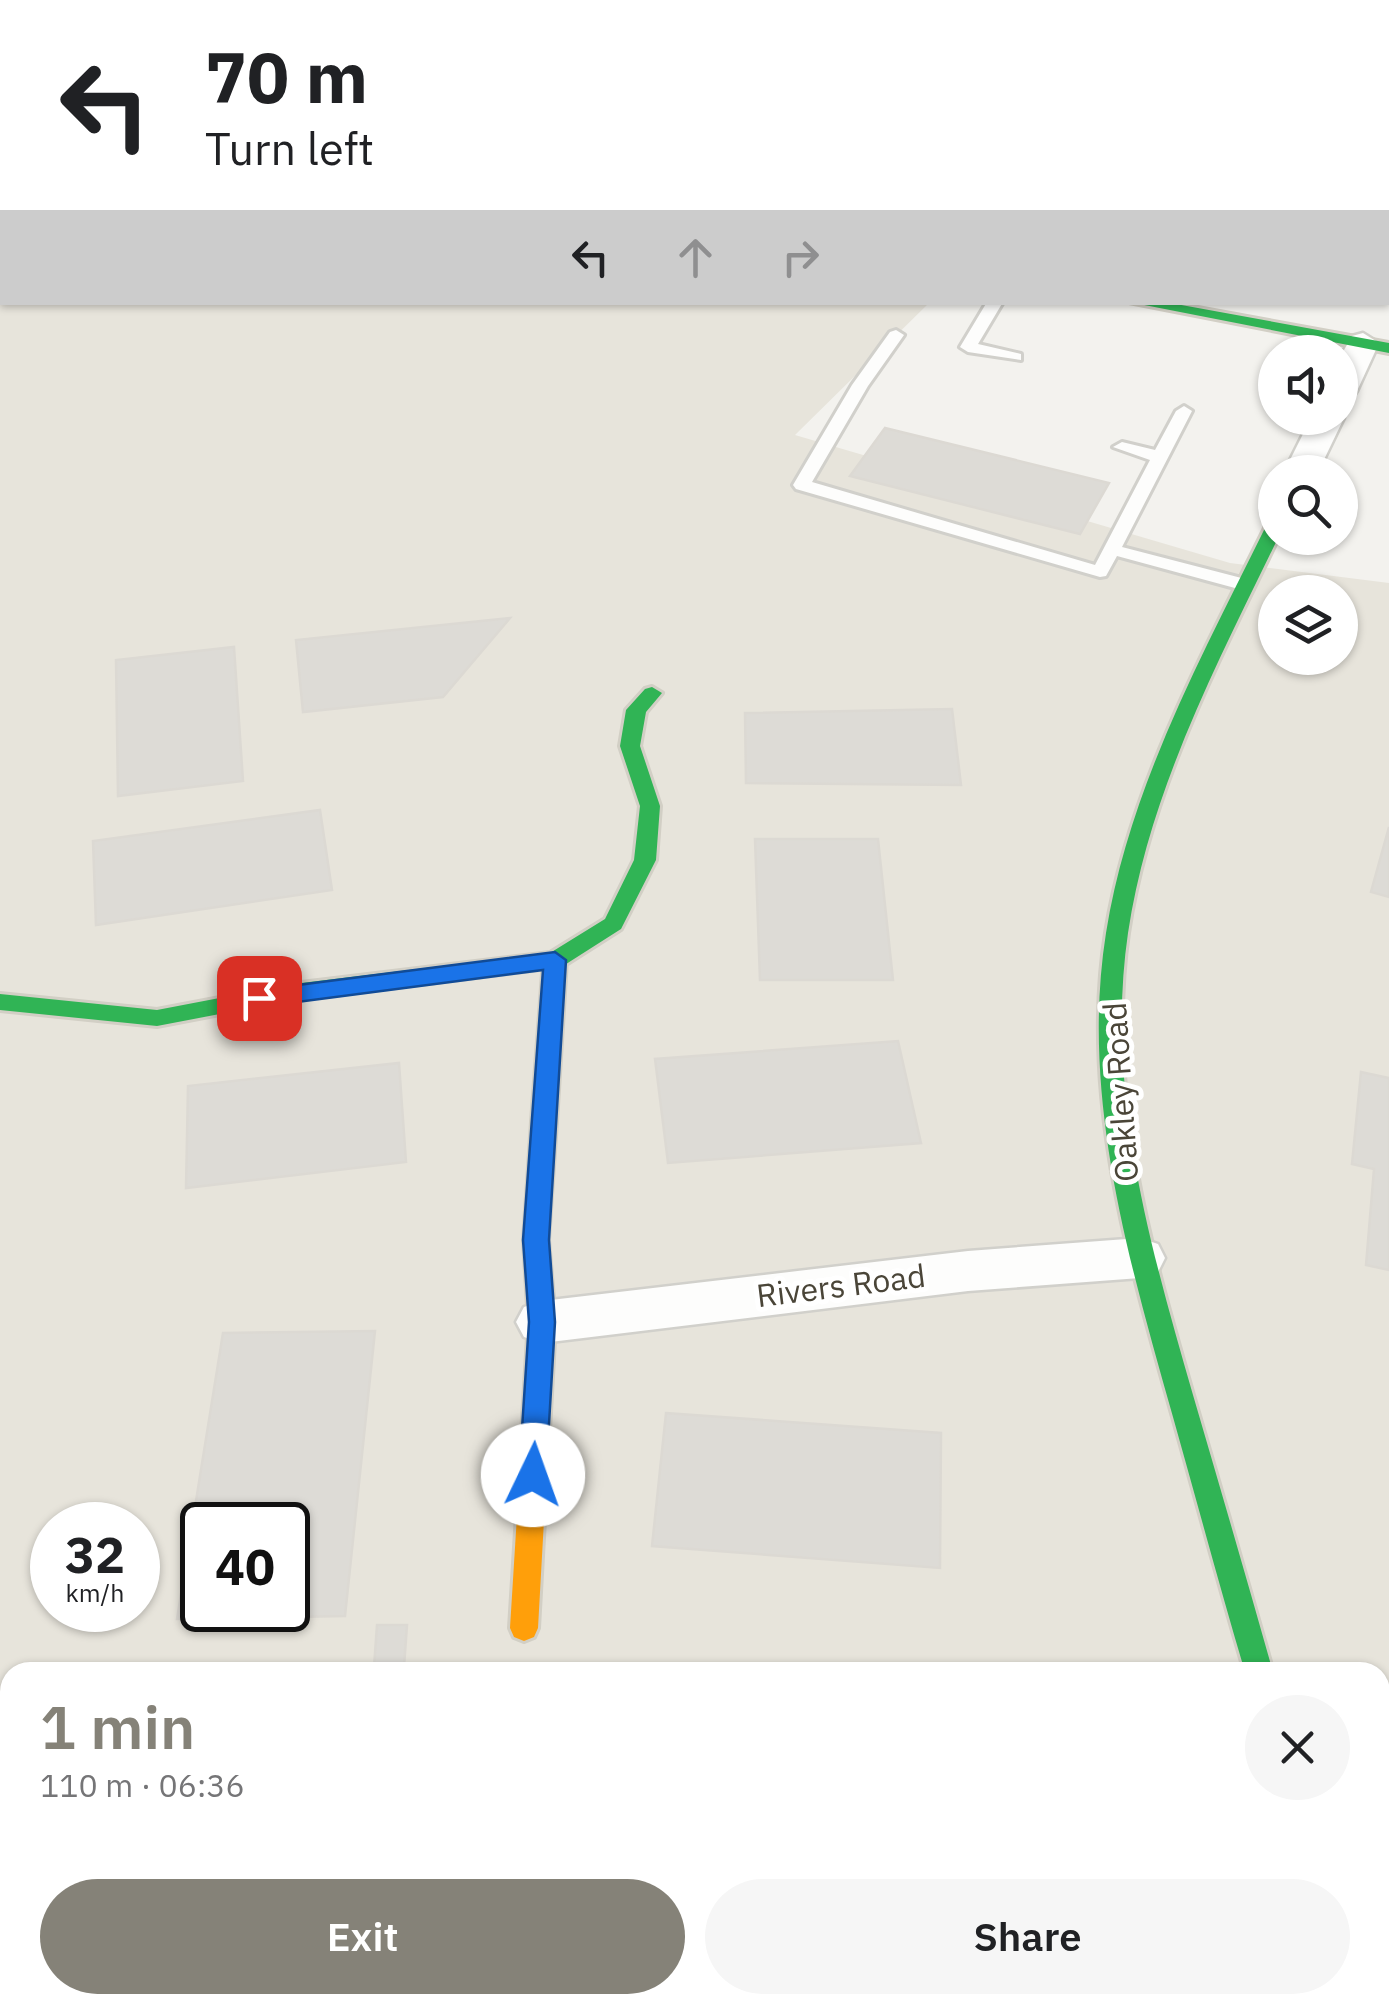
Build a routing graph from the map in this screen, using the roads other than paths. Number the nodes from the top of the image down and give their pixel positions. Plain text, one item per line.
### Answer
1 (993, 305) edge
2 (1153, 305) edge
3 (896, 335) dead end
4 (1376, 345) edge
5 (1015, 357) dead end
6 (1358, 368) edge
7 (1184, 411) dead end
8 (1122, 447) dead end
9 (1160, 457) junction
10 (1114, 550) junction
11 (1261, 555) edge
12 (1246, 585) junction
13 (652, 693) dead end
14 (555, 960) junction
15 (0, 1002) edge
16 (1140, 1258) junction
17 (542, 1322) junction
18 (524, 1628) dead end
19 (1256, 1662) edge

1 - 5 lane
2 - 4 street
3 - 10 lane
4 - 6 street
7 - 9 lane
8 - 9 lane
9 - 10 lane
10 - 12 lane
11 - 12 street, Oakley Road
12 - 16 street, Oakley Road
13 - 14 street
14 - 15 street
14 - 17 street
16 - 17 street, Rivers Road
16 - 19 street, Oakley Road
17 - 18 street

